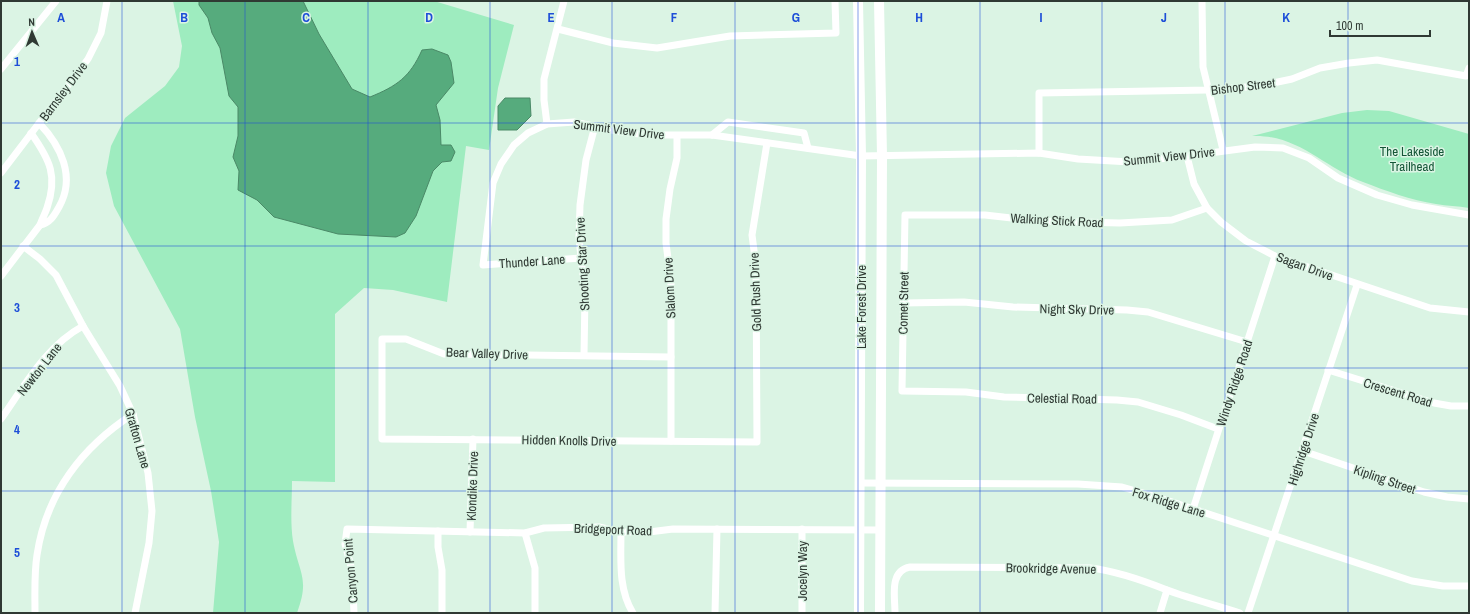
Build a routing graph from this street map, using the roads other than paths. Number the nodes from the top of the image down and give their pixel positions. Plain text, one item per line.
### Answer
1 (56, 1) edge
2 (107, 1) edge
3 (564, 1) edge
4 (835, 1) edge
5 (858, 1) edge
6 (879, 1) edge
7 (1202, 1) edge
8 (558, 29) junction
9 (1469, 68) edge
10 (1, 69) edge
11 (1208, 90) junction
12 (39, 123) junction
13 (547, 124) junction
14 (595, 126) junction
15 (31, 134) junction
16 (712, 134) junction
17 (677, 136) junction
18 (767, 142) junction
19 (808, 148) junction
20 (1223, 150) junction
21 (1039, 153) junction
22 (861, 156) junction
23 (882, 156) junction
24 (1187, 156) junction
25 (1, 173) edge
26 (52, 189) junction
27 (66, 190) junction
28 (1207, 208) junction
29 (905, 215) joint
30 (1469, 215) edge
31 (40, 225) junction
32 (23, 246) junction
33 (1275, 256) junction
34 (581, 258) junction
35 (483, 265) joint
36 (1, 276) edge
37 (1357, 285) junction
38 (903, 303) junction
39 (1469, 312) edge
40 (83, 326) junction
41 (1247, 342) junction
42 (584, 356) junction
43 (671, 357) junction
44 (1328, 370) junction
45 (902, 390) joint
46 (1469, 406) edge
47 (133, 414) junction
48 (1, 419) edge
49 (1218, 429) junction
50 (382, 439) joint
51 (473, 440) junction
52 (671, 441) junction
53 (757, 442) joint
54 (1303, 451) junction
55 (859, 483) junction
56 (880, 483) junction
57 (1469, 499) edge
58 (1193, 509) junction
59 (347, 529) joint
60 (717, 529) junction
61 (802, 529) junction
62 (859, 530) junction
63 (880, 530) junction
64 (438, 531) junction
65 (470, 532) junction
66 (621, 532) junction
67 (525, 533) junction
68 (1274, 535) junction
69 (1469, 586) edge
70 (1167, 590) junction
71 (35, 613) edge
72 (135, 613) edge
73 (354, 613) edge
74 (442, 613) edge
75 (535, 613) edge
76 (633, 613) edge
77 (715, 613) edge
78 (802, 613) edge
79 (859, 613) edge
80 (880, 613) edge
81 (895, 613) edge
82 (1160, 613) edge
83 (1240, 613) edge
84 (1248, 613) edge

1 - 10 street
2 - 12 street, Barnsley Drive
3 - 8 street
4 - 8 street
5 - 22 main road, Lake Forest Drive
6 - 23 main road, Lake Forest Drive
7 - 11 street
8 - 13 street
9 - 11 street, Bishop Street
11 - 20 street
11 - 21 street, Bishop Street
12 - 15 street, Barnsley Drive
12 - 27 street
13 - 14 street, Summit View Drive
13 - 35 street, Summit View Drive
14 - 17 street, Summit View Drive
14 - 34 street, Shooting Star Drive
15 - 25 street, Barnsley Drive
15 - 26 street
16 - 17 street, Summit View Drive
16 - 18 street, Summit View Drive
16 - 19 street
17 - 43 street, Slalom Drive
18 - 19 street, Summit View Drive
18 - 53 street, Gold Rush Drive
19 - 22 street, Summit View Drive
20 - 24 street, Summit View Drive
20 - 30 street, Summit View Drive
21 - 23 street, Summit View Drive
21 - 24 street, Summit View Drive
22 - 23 street, Summit View Drive
22 - 55 main road, Lake Forest Drive
23 - 56 main road, Lake Forest Drive
24 - 28 street, Sagan Drive
26 - 27 street
26 - 31 street
27 - 31 street
28 - 29 street, Walking Stick Road
28 - 33 street, Sagan Drive
29 - 38 street, Comet Street
31 - 32 street
32 - 36 street
32 - 40 street, Grafton Lane
33 - 37 street, Sagan Drive
33 - 41 street, Windy Ridge Road
34 - 35 street, Thunder Lane
34 - 42 street, Shooting Star Drive
37 - 39 street, Sagan Drive
37 - 44 street, Highridge Drive
38 - 41 street, Night Sky Drive
38 - 45 street, Comet Street
40 - 47 street, Grafton Lane
40 - 48 street, Newton Lane
41 - 49 street, Windy Ridge Road
42 - 43 street, Bear Valley Drive
42 - 50 street, Bear Valley Drive
43 - 52 street, Slalom Drive
44 - 46 street, Crescent Road
44 - 54 street, Highridge Drive
45 - 49 street, Celestial Road
47 - 71 street
47 - 72 street, Grafton Lane
49 - 58 street, Windy Ridge Road
50 - 51 street, Hidden Knolls Drive
51 - 52 street, Hidden Knolls Drive
51 - 65 street, Klondike Drive
52 - 53 street, Hidden Knolls Drive
54 - 57 street, Kipling Street
54 - 68 street, Highridge Drive
55 - 56 street, Fox Ridge Lane
55 - 62 main road, Lake Forest Drive
56 - 58 street, Fox Ridge Lane
56 - 63 main road, Lake Forest Drive
58 - 68 street, Fox Ridge Lane
59 - 64 street, Bridgeport Road
59 - 73 street, Canyon Point
60 - 61 street, Bridgeport Road
60 - 66 street, Bridgeport Road
60 - 77 street
61 - 62 street, Bridgeport Road
61 - 78 street, Jocelyn Way
62 - 63 street, Bridgeport Road
62 - 79 main road, Lake Forest Drive
63 - 80 main road, Lake Forest Drive
64 - 65 street, Bridgeport Road
64 - 74 street
65 - 67 street, Bridgeport Road
66 - 67 street, Bridgeport Road
66 - 76 street
67 - 75 street
68 - 69 street, Fox Ridge Lane
68 - 84 street, Highridge Drive
70 - 81 street, Brookridge Avenue
70 - 82 street
70 - 83 street, Brookridge Avenue

